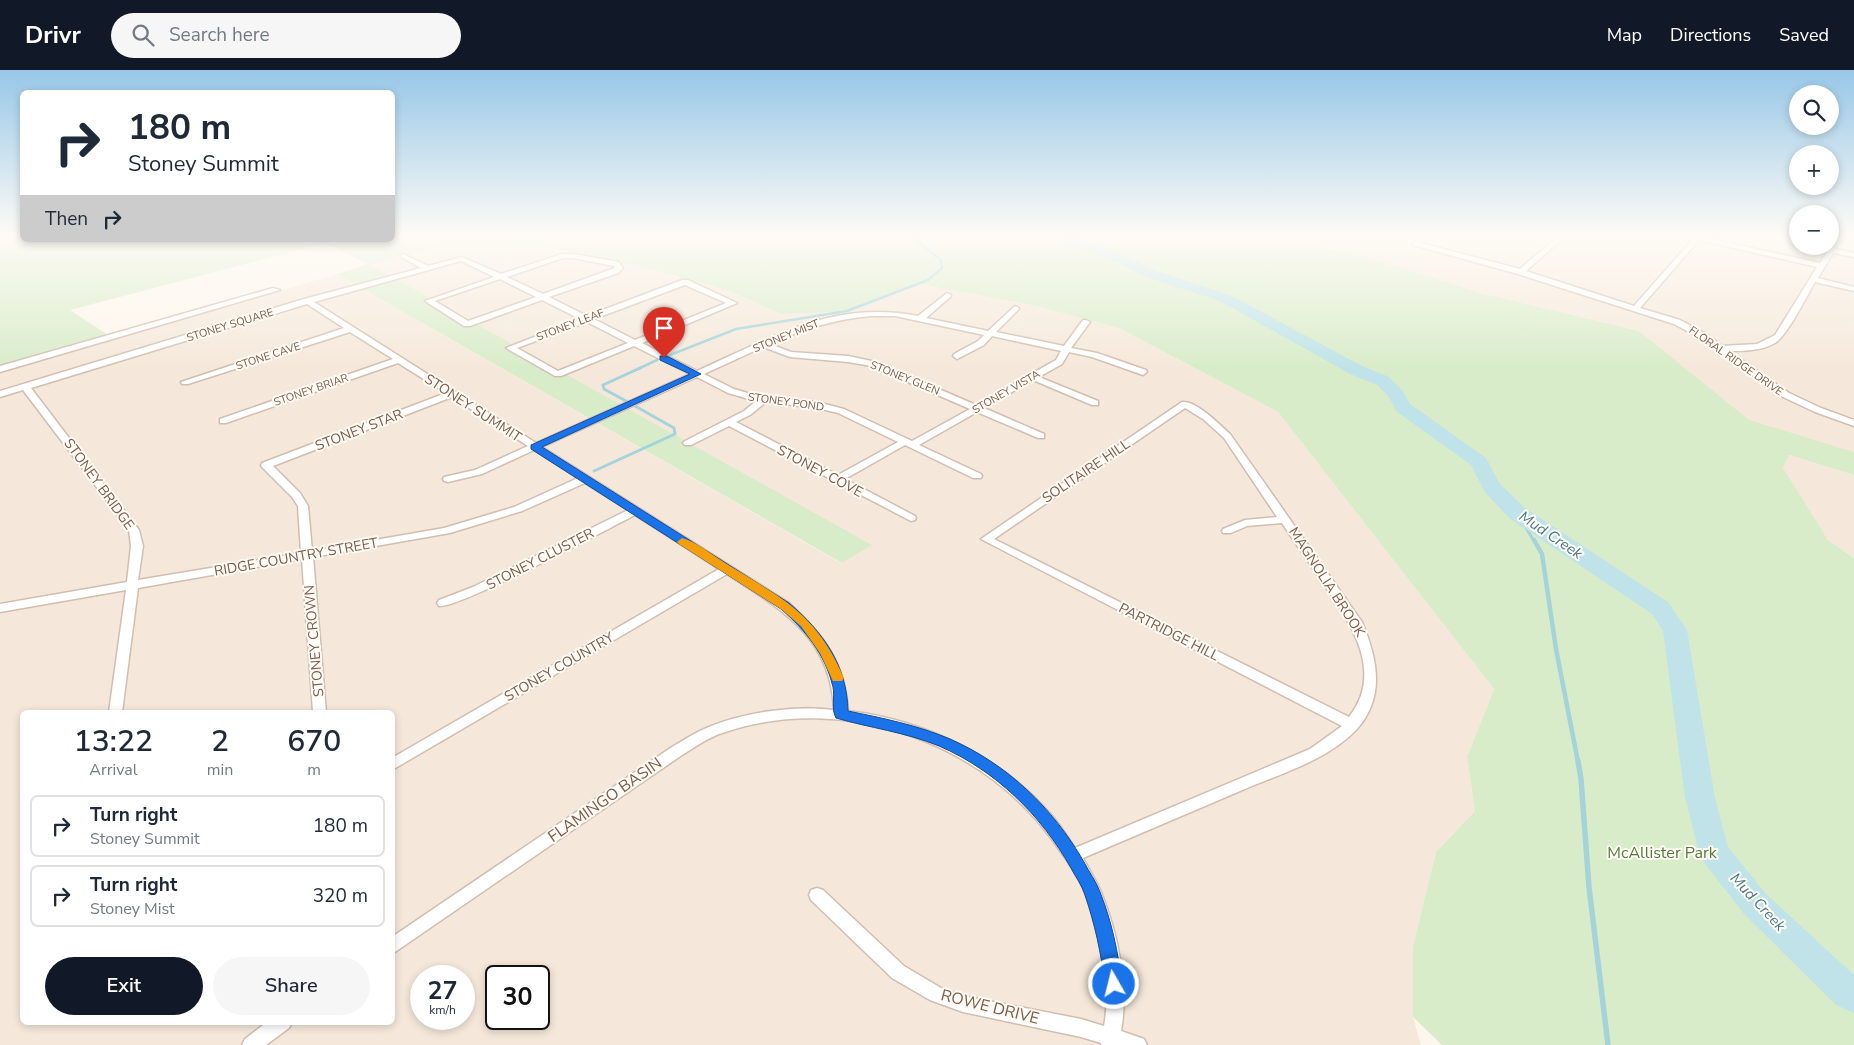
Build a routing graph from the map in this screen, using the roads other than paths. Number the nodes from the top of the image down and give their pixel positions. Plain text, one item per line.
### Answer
1 (1812, 279) edge
2 (384, 280) edge
3 (491, 280) edge
4 (508, 280) edge
5 (591, 280) edge
6 (1545, 280) edge
7 (1661, 280) edge
8 (1814, 280) edge
9 (1854, 289) edge
10 (276, 290) dead end
11 (947, 295) dead end
12 (543, 297) junction
13 (307, 302) junction
14 (1015, 308) dead end
15 (1636, 308) junction
16 (586, 319) junction
17 (920, 319) junction
18 (1086, 322) dead end
19 (350, 330) junction
20 (991, 333) junction
21 (634, 343) junction
22 (763, 344) junction
23 (1720, 348) junction
24 (1067, 349) junction
25 (957, 356) dead end
26 (399, 360) junction
27 (0, 370) edge
28 (1143, 372) dead end
29 (697, 374) junction
30 (1032, 377) junction
31 (185, 382) dead end
32 (25, 386) junction
33 (0, 394) edge
34 (452, 394) junction
35 (763, 400) junction
36 (1094, 403) dead end
37 (1185, 404) joint
38 (977, 408) junction
39 (224, 421) dead end
40 (730, 423) junction
41 (1854, 423) edge
42 (1041, 436) dead end
43 (688, 443) dead end
44 (908, 444) junction
45 (534, 447) junction
46 (266, 465) joint
47 (977, 476) dead end
48 (448, 479) dead end
49 (585, 479) junction
50 (837, 480) junction
51 (635, 511) junction
52 (910, 518) dead end
53 (1285, 519) junction
54 (1227, 531) dead end
55 (986, 539) joint
56 (306, 555) junction
57 (726, 570) junction
58 (132, 585) junction
59 (443, 603) dead end
60 (0, 608) edge
61 (116, 710) edge
62 (320, 710) edge
63 (841, 714) junction
64 (1352, 725) junction
65 (395, 762) edge
66 (1072, 856) junction
67 (817, 894) dead end
68 (395, 945) edge
69 (279, 1025) edge
70 (1110, 1041) edge
71 (250, 1045) edge
72 (1138, 1045) edge

1 - 23 street
2 - 13 street, STONEY SQUARE
3 - 12 street
4 - 12 street, STONEY POND
5 - 12 street
6 - 15 street, FLORAL RIDGE DRIVE
7 - 15 street
8 - 9 street
10 - 27 street
11 - 17 street
12 - 16 street, STONEY POND
13 - 19 street, STONEY SUMMIT
13 - 32 street, STONEY SQUARE
14 - 20 street
15 - 23 street, FLORAL RIDGE DRIVE
16 - 21 street, STONEY POND
16 - 21 street, STONEY LEAF
16 - 21 street, STONEY LEAF
17 - 20 street, STONEY MIST
17 - 22 street, STONEY MIST
18 - 24 street, STONEY VISTA
19 - 26 street, STONEY SUMMIT
19 - 31 street, STONE CAVE
20 - 24 street, STONEY MIST
20 - 25 street
21 - 29 street, STONEY POND
22 - 29 street, STONEY MIST
22 - 38 street, STONEY GLEN
23 - 41 street, FLORAL RIDGE DRIVE
24 - 28 street, STONEY MIST
24 - 30 street, STONEY VISTA
26 - 34 street, STONEY SUMMIT
26 - 39 street, STONEY BRIAR
29 - 35 street, STONEY POND
29 - 45 street, STONEY MIST
30 - 36 street
30 - 38 street, STONEY VISTA
32 - 33 street, STONEY SQUARE
32 - 58 street, STONEY BRIDGE
34 - 45 street, STONEY SUMMIT
34 - 46 street, STONEY STAR
35 - 40 street
35 - 44 street, STONEY POND
37 - 53 street, MAGNOLIA BROOK
37 - 55 street, SOLITAIRE HILL
38 - 42 street, STONEY GLEN
38 - 44 street, STONEY VISTA
40 - 43 street
40 - 50 street, STONEY COVE
44 - 47 street, STONEY POND
44 - 50 street, STONEY VISTA
45 - 48 street, STONEY MIST
45 - 49 street, STONEY SUMMIT
46 - 56 street, STONEY CROWN
49 - 51 street, STONEY SUMMIT
49 - 56 street, RIDGE COUNTRY STREET
50 - 52 street, STONEY COVE
51 - 57 street, STONEY SUMMIT
51 - 59 street, STONEY CLUSTER
53 - 54 street
53 - 64 street, MAGNOLIA BROOK
55 - 64 street, PARTRIDGE HILL
56 - 58 street, RIDGE COUNTRY STREET
56 - 62 street, STONEY CROWN
57 - 63 street, STONEY SUMMIT
57 - 65 street, STONEY COUNTRY
58 - 60 street, RIDGE COUNTRY STREET
58 - 61 street, STONEY BRIDGE
63 - 66 street, FLAMINGO BASIN
63 - 68 street, FLAMINGO BASIN
64 - 66 street, MAGNOLIA BROOK
66 - 70 street, FLAMINGO BASIN
67 - 70 street, ROWE DRIVE
69 - 71 street
70 - 72 street, ROWE DRIVE

